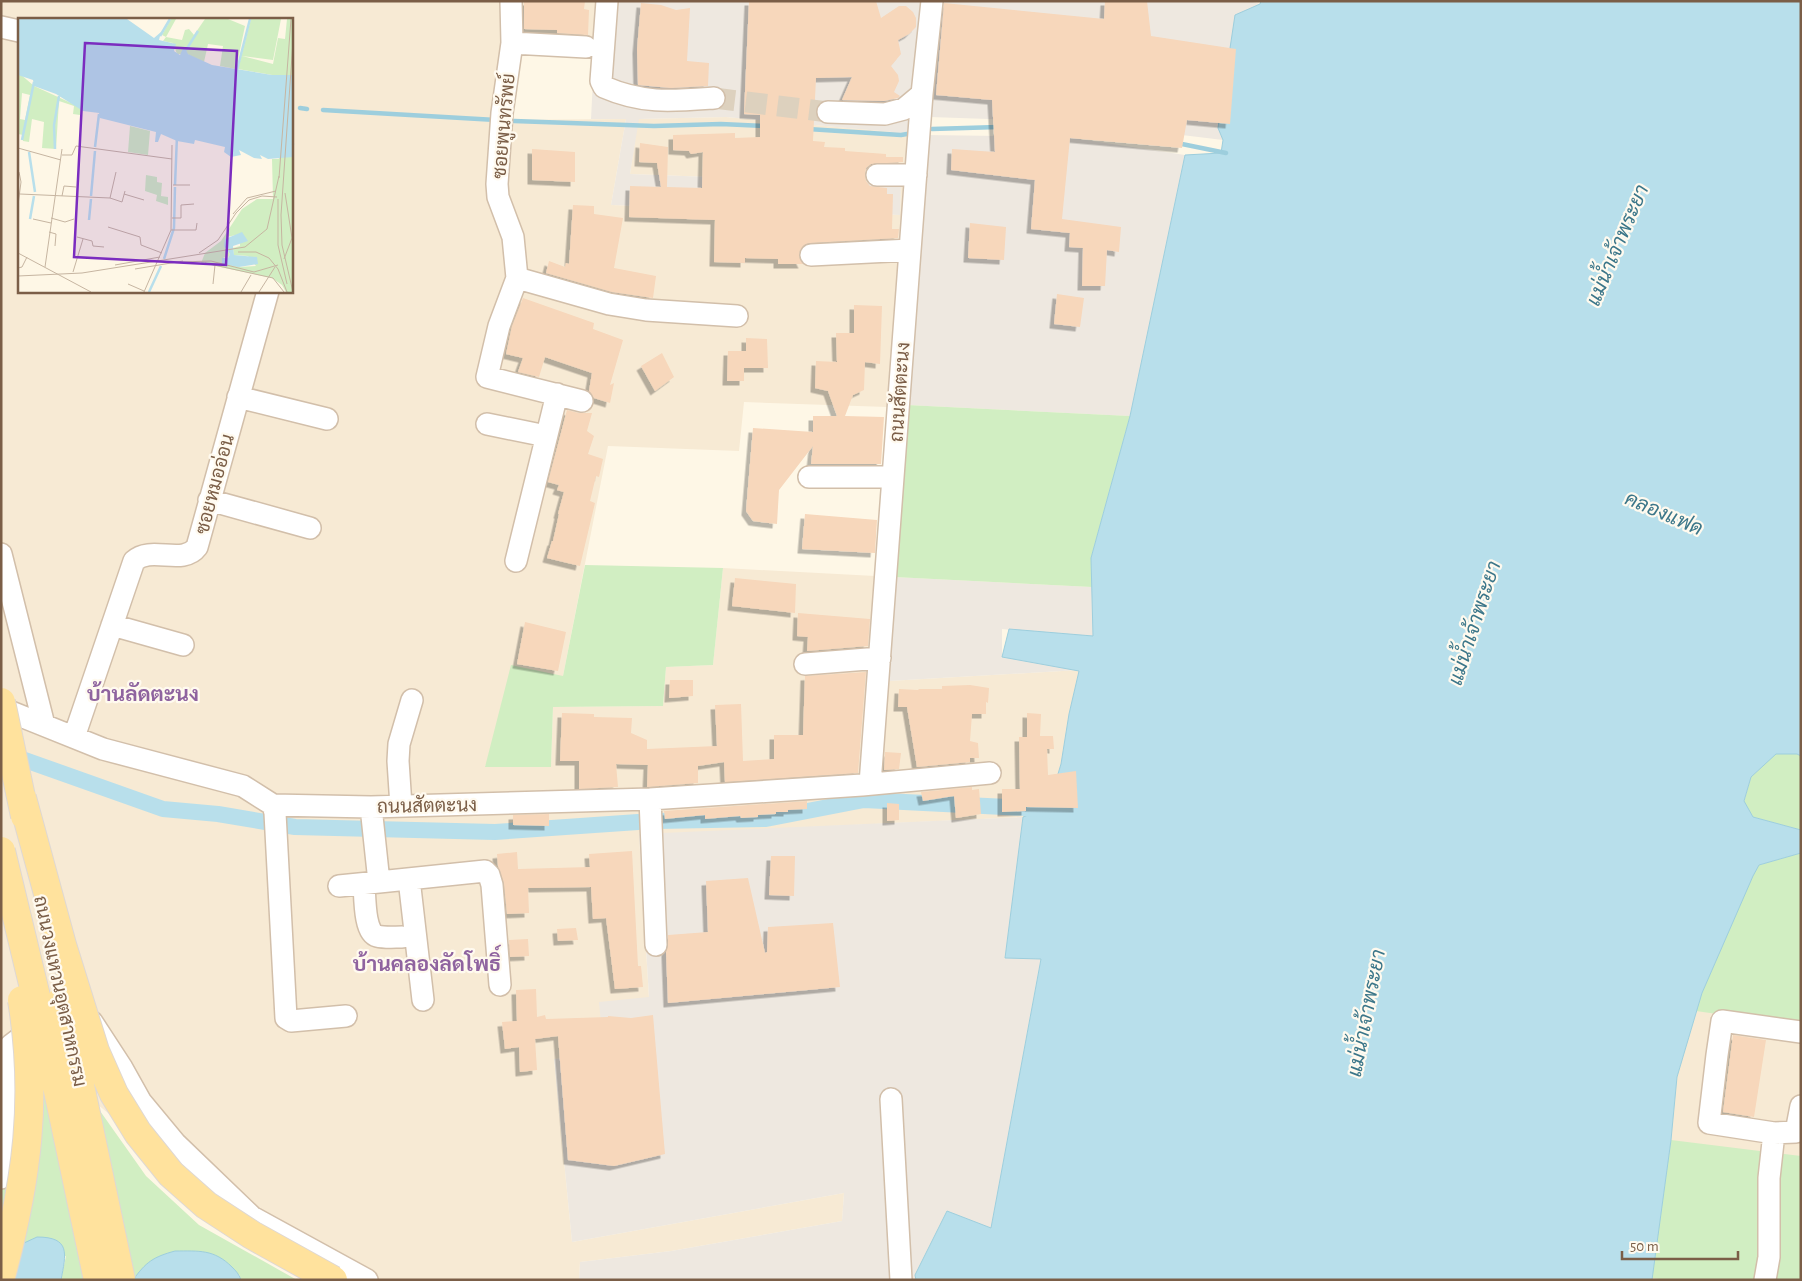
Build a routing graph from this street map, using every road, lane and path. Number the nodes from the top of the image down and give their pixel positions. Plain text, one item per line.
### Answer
1 (511, 1) edge
2 (607, 1) edge
3 (932, 1) edge
4 (1, 27) edge
5 (18, 31) edge
6 (512, 43) junction
7 (586, 47) dead end
8 (922, 94) junction
9 (714, 98) tunnel mouth
10 (828, 112) tunnel mouth
11 (877, 174) dead end
12 (916, 175) junction
13 (910, 250) junction
14 (812, 255) dead end
15 (517, 278) junction
16 (268, 292) edge
17 (736, 316) dead end
18 (557, 394) junction
19 (238, 397) junction
20 (582, 400) dead end
21 (327, 419) dead end
22 (487, 424) dead end
23 (546, 436) junction
24 (808, 477) dead end
25 (893, 477) junction
26 (209, 500) junction
27 (310, 528) dead end
28 (1, 554) edge
29 (516, 561) dead end
30 (112, 625) junction
31 (183, 646) dead end
32 (880, 658) junction
33 (805, 664) dead end
34 (412, 700) dead end
35 (1, 702) edge
36 (1, 708) edge
37 (44, 725) junction
38 (74, 737) junction
39 (990, 773) dead end
40 (870, 784) junction
41 (22, 798) junction
42 (650, 799) junction
43 (401, 806) junction
44 (372, 812) junction
45 (274, 817) junction
46 (1, 851) edge
47 (1, 875) edge
48 (409, 879) junction
49 (372, 883) junction
50 (339, 886) dead end
51 (402, 937) dead end
52 (656, 945) dead end
53 (500, 985) dead end
54 (422, 1000) dead end
55 (346, 1016) dead end
56 (1801, 1032) edge
57 (891, 1099) dead end
58 (1801, 1106) edge
59 (1774, 1133) junction
60 (1, 1178) edge
61 (1, 1276) edge
62 (98, 1280) edge
63 (122, 1280) edge
64 (333, 1280) edge
65 (367, 1280) edge
66 (901, 1280) edge
67 (1765, 1280) edge

1 - 6 street, ซอยพูนทรัพย์
2 - 9 street
3 - 8 street, ถนนสัตตะนง
4 - 5 street
6 - 7 street
6 - 15 street, ซอยพูนทรัพย์
8 - 10 street
8 - 12 street, ถนนสัตตะนง
11 - 12 street
12 - 13 street, ถนนสัตตะนง
13 - 14 street
13 - 25 street, ถนนสัตตะนง
15 - 17 street
15 - 18 street, ซอยพูนทรัพย์
16 - 19 street, ซอยหมออ่อน
18 - 20 street, ซอยพูนทรัพย์
18 - 23 street
19 - 21 street
19 - 26 street, ซอยหมออ่อน
22 - 23 street
23 - 29 street
24 - 25 street
25 - 32 street, ถนนสัตตะนง
26 - 27 street
26 - 30 street, ซอยหมออ่อน
28 - 37 street
30 - 31 street
30 - 38 street, ซอยหมออ่อน
32 - 33 street
32 - 40 street, ถนนสัตตะนง
34 - 43 street
35 - 41 main road, ถนนวงแหวนอุตสาหกรรม, bridge
36 - 37 street
37 - 38 street
38 - 45 street
39 - 40 street, ถนนสัตตะนง
40 - 42 street, ถนนสัตตะนง
41 - 63 main road, ถนนวงแหวนอุตสาหกรรม, bridge
41 - 64 main road, bridge
42 - 43 street, ถนนสัตตะนง
42 - 52 street
43 - 44 street, ถนนสัตตะนง
44 - 45 street, ถนนสัตตะนง
44 - 49 street
45 - 55 street
46 - 62 main road, ถนนวงแหวนอุตสาหกรรม, bridge
47 - 61 main road, bridge
48 - 49 street
48 - 53 street
48 - 54 street
49 - 50 street
49 - 51 street
56 - 59 street
57 - 66 street
58 - 59 street
59 - 67 street
60 - 65 street

